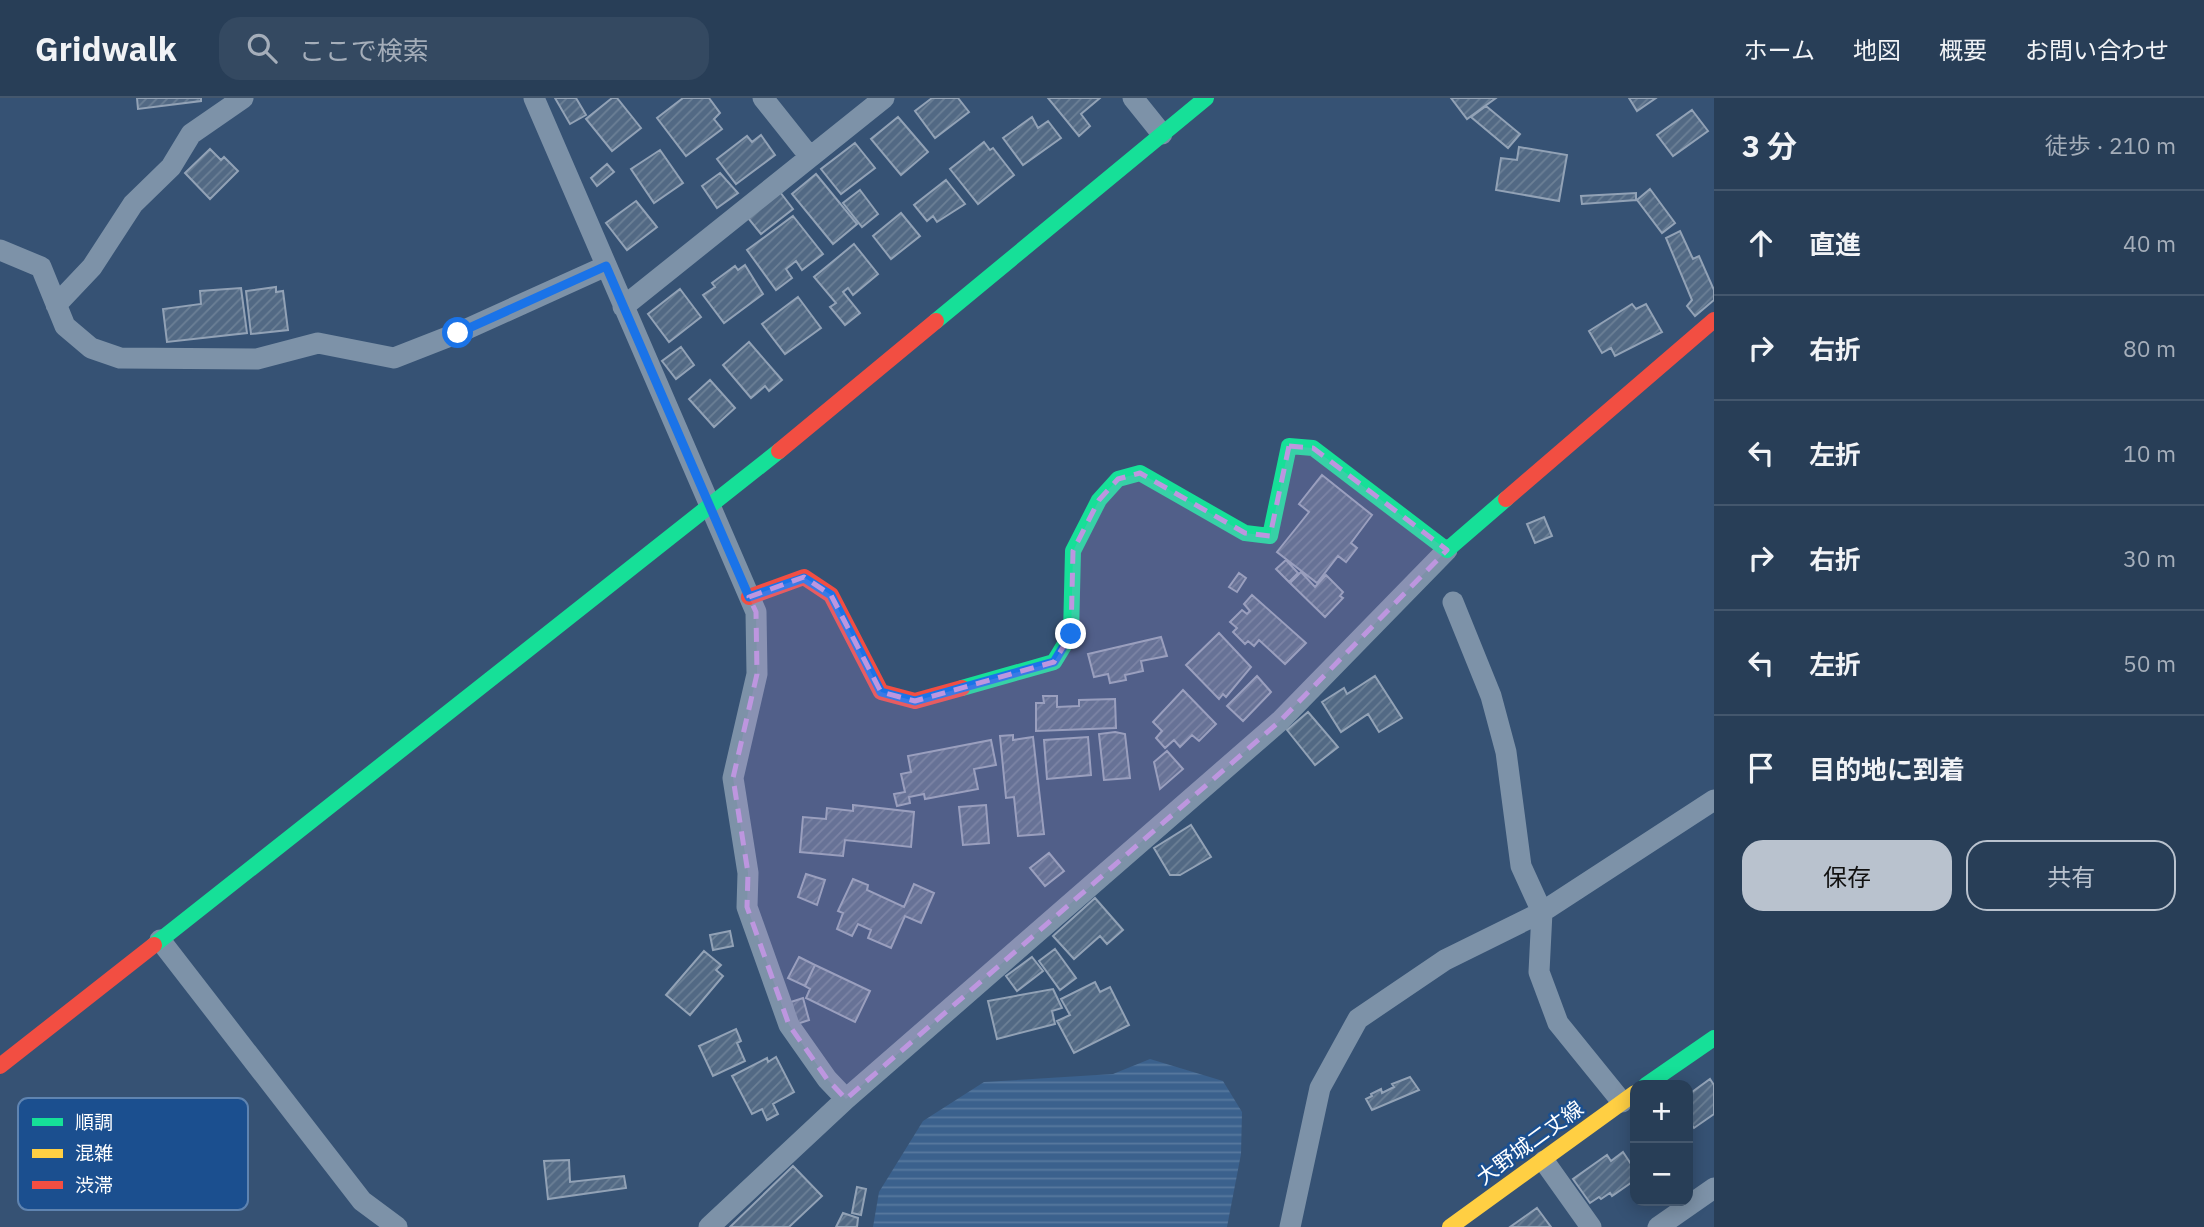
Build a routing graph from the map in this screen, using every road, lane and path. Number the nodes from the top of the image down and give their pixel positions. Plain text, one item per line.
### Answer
1 (243, 98) edge
2 (534, 98) edge
3 (763, 98) edge
4 (884, 98) edge
5 (1133, 98) edge
6 (1206, 98) edge
7 (1163, 134) junction
8 (810, 157) junction
9 (0, 250) edge
10 (606, 266) junction
11 (56, 305) junction
12 (623, 307) junction
13 (1714, 320) edge
14 (709, 508) junction
15 (1447, 550) junction
16 (749, 597) junction
17 (1453, 602) dead end
18 (1714, 800) edge
19 (1542, 912) junction
20 (160, 940) junction
21 (1714, 1038) edge
22 (0, 1066) edge
23 (1653, 1080) edge
24 (1629, 1097) edge
25 (846, 1099) junction
26 (1544, 1161) junction
27 (1714, 1188) edge
28 (397, 1227) edge
29 (709, 1227) edge
30 (1290, 1227) edge
31 (1450, 1227) edge
32 (1591, 1227) edge
33 (1658, 1227) edge

1 - 11 street
2 - 10 street
3 - 8 street
4 - 8 street
5 - 7 street
6 - 7 street
7 - 14 street
8 - 12 street
9 - 11 street
10 - 11 street
10 - 12 street
12 - 14 street
13 - 15 street
14 - 16 street
14 - 20 street
15 - 16 street
15 - 25 street
16 - 25 street
17 - 19 street
18 - 19 street
19 - 24 street
19 - 30 street
20 - 22 street
20 - 28 street
21 - 23 street
24 - 26 street, 大野城二丈線
25 - 29 street
26 - 31 street, 大野城二丈線
26 - 32 street
27 - 33 street

